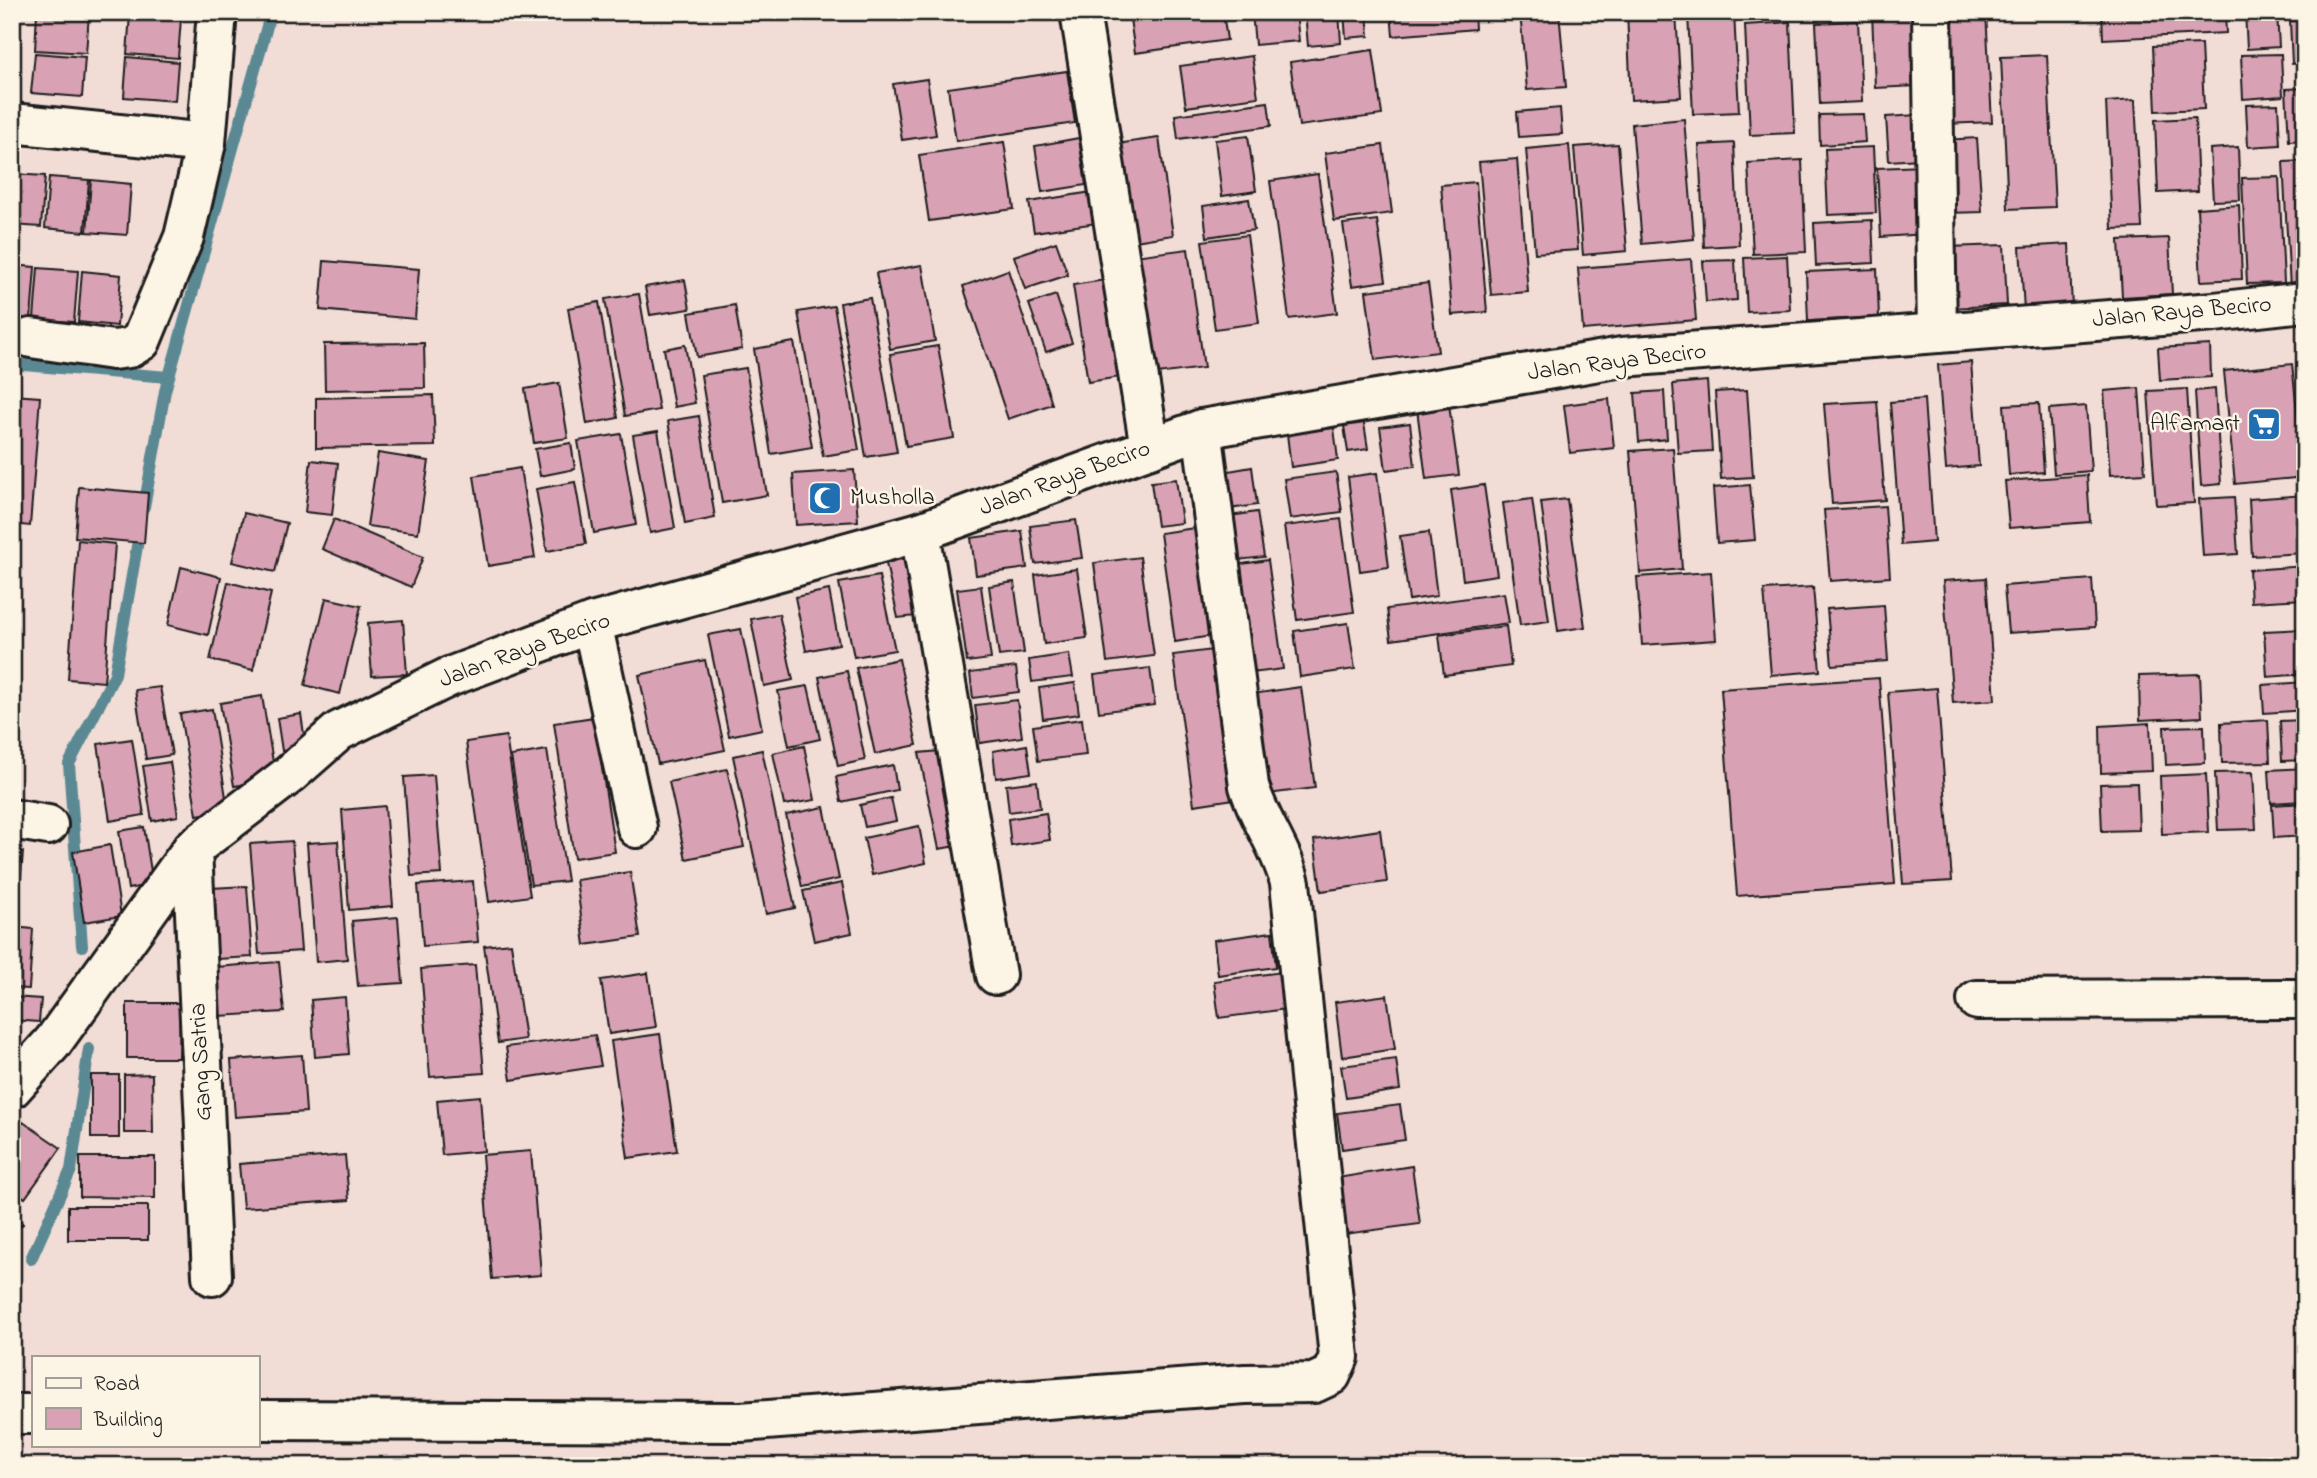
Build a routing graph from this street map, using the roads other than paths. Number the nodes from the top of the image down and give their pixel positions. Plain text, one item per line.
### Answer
1 (217, 12) edge
2 (1080, 12) edge
3 (1932, 12) edge
4 (12, 123) edge
5 (206, 143) junction
6 (2305, 302) edge
7 (1937, 333) junction
8 (31, 338) dead end
9 (1202, 429) junction
10 (1150, 448) junction
11 (920, 532) junction
12 (592, 623) junction
13 (637, 828) dead end
14 (192, 849) junction
15 (996, 975) dead end
16 (2305, 999) edge
17 (1977, 1000) dead end
18 (12, 1088) edge
19 (212, 1276) dead end
20 (12, 1414) edge
21 (32, 1414) edge
22 (259, 1420) edge

1 - 5 street
2 - 10 street
3 - 7 street
4 - 5 street
5 - 8 street
6 - 7 street, Jalan Raya Beciro
7 - 9 street, Jalan Raya Beciro
9 - 10 street, Jalan Raya Beciro
9 - 22 street
10 - 11 street, Jalan Raya Beciro
11 - 12 street, Jalan Raya Beciro
11 - 15 street
12 - 13 street
12 - 14 street, Jalan Raya Beciro
14 - 18 street, Jalan Raya Beciro
14 - 19 street, Gang Satria
16 - 17 street
20 - 21 street

